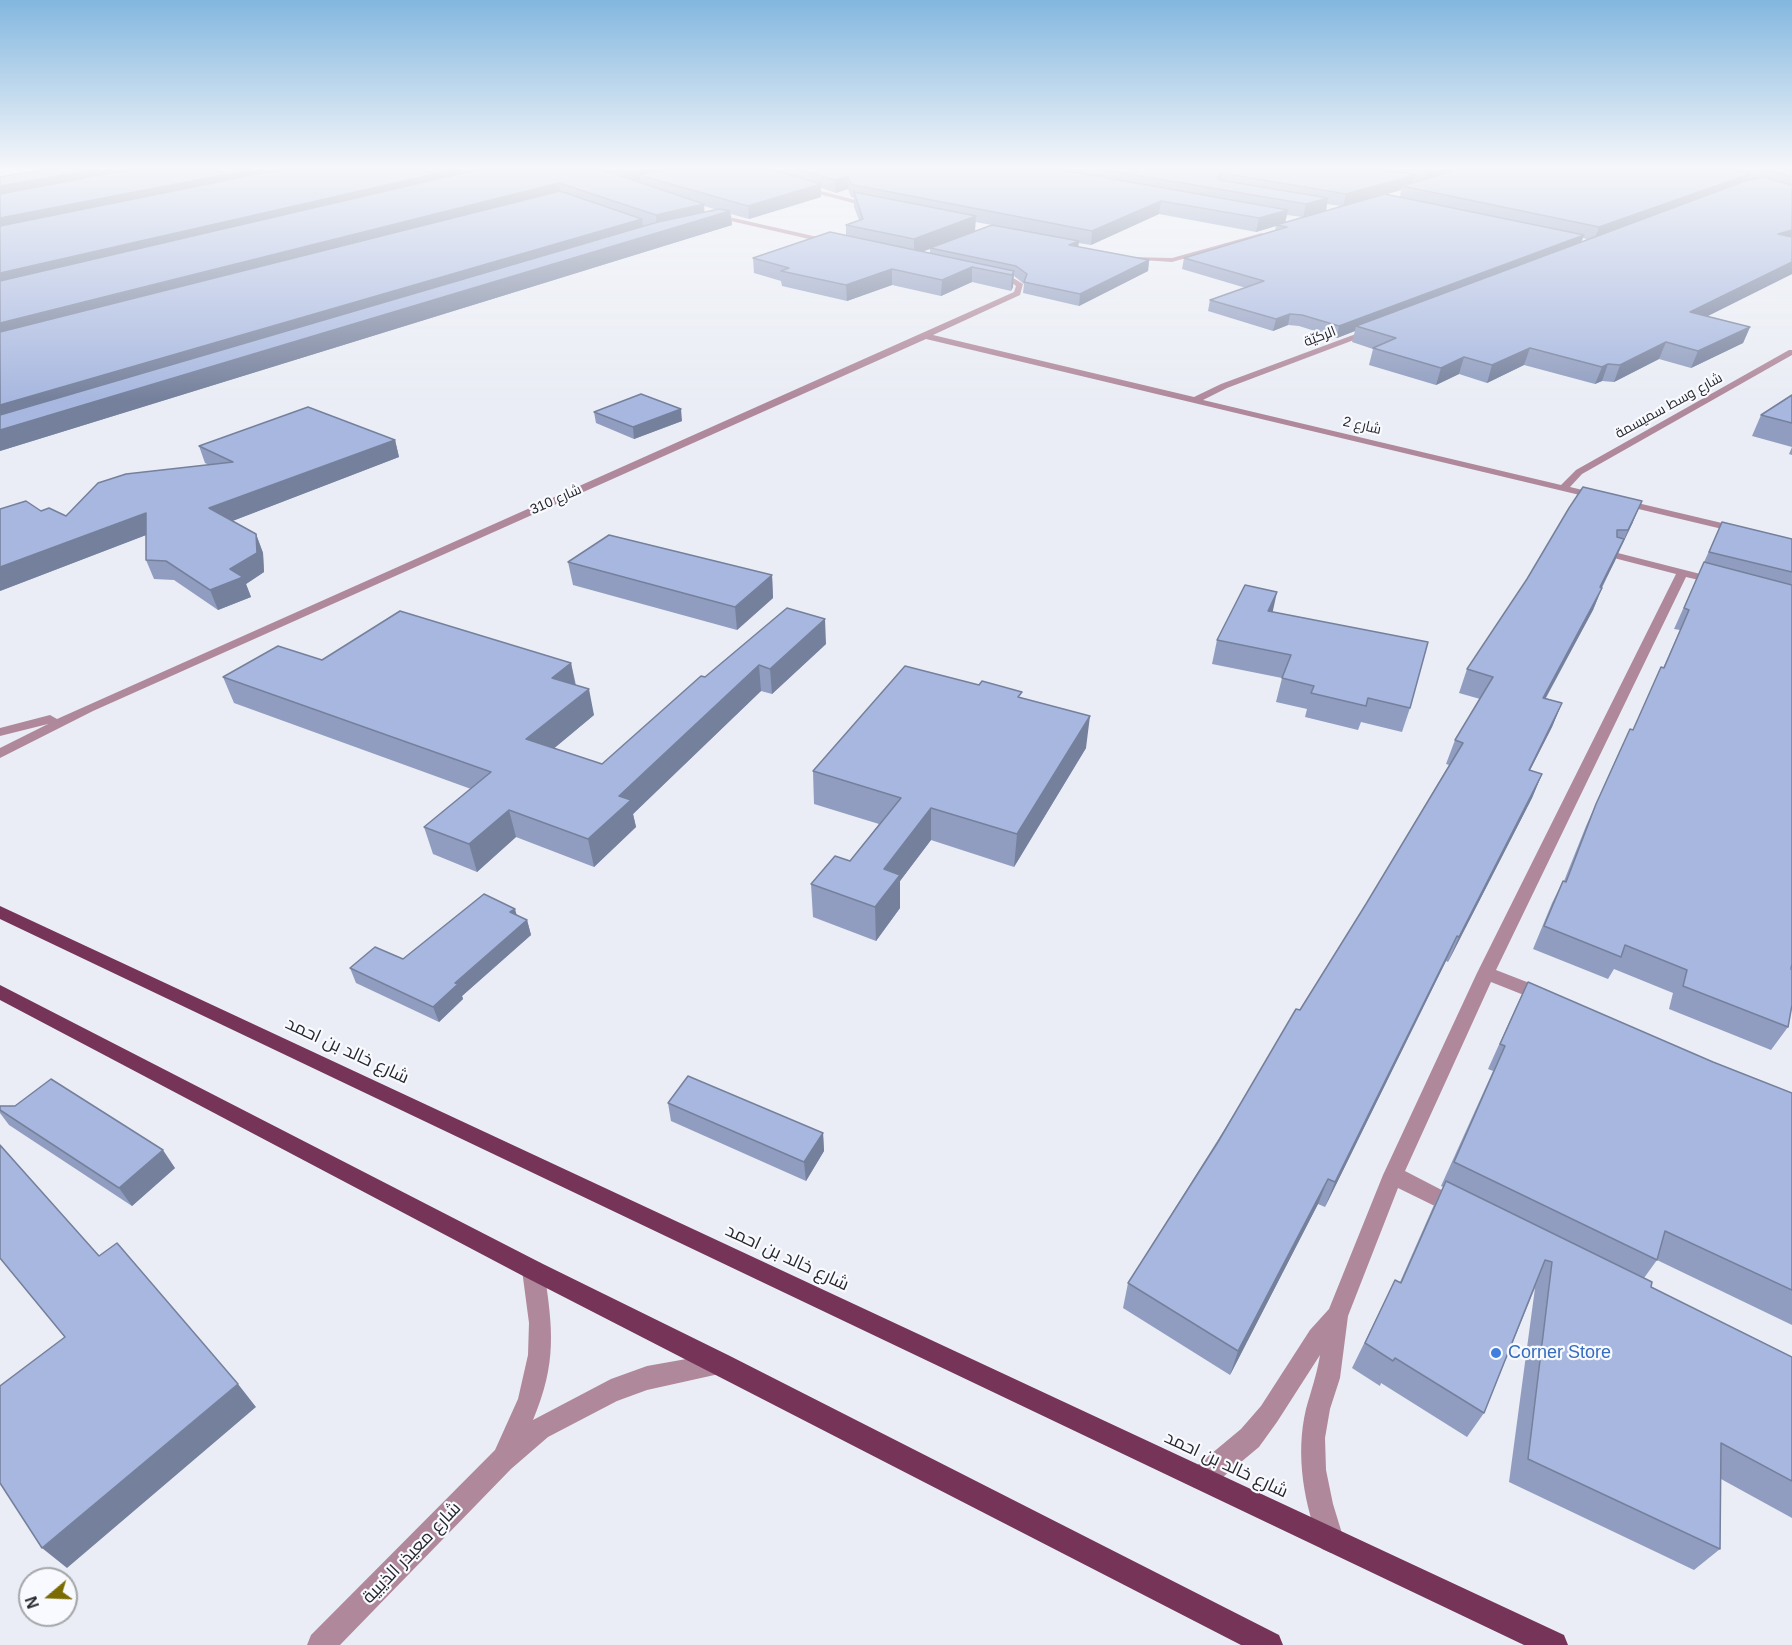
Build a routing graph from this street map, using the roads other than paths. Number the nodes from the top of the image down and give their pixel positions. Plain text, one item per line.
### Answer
1 (1223, 246) edge
2 (1124, 258) edge
3 (991, 275) edge
4 (1377, 328) edge
5 (925, 336) junction
6 (1792, 352) edge
7 (1196, 400) junction
8 (1563, 488) junction
9 (1746, 531) edge
10 (1614, 555) edge
11 (1682, 573) junction
12 (1726, 584) edge
13 (88, 708) junction
14 (0, 732) edge
15 (0, 754) edge
16 (0, 912) edge
17 (1486, 973) junction
18 (0, 992) edge
19 (1562, 1004) edge
20 (1392, 1175) junction
21 (1477, 1217) edge
22 (533, 1270) junction
23 (1336, 1316) junction
24 (722, 1364) junction
25 (502, 1460) junction
26 (1202, 1478) junction
27 (1331, 1540) junction
28 (321, 1645) edge
29 (1269, 1645) edge
30 (1554, 1645) edge

1 - 2 street
3 - 5 street, شارع 310
4 - 7 street, الركيّة
5 - 7 street, شارع 2
5 - 13 street, شارع 310
6 - 8 street, شارع وسط سميسمة
7 - 8 street, شارع 2
8 - 9 street, شارع 2
10 - 11 street
11 - 12 street
11 - 17 street
13 - 14 street, شارع 310
13 - 15 street, شارع 310
16 - 26 main road, شارع خالد بن احمد
17 - 19 street
17 - 20 street
18 - 22 main road
20 - 21 street
20 - 23 street
22 - 24 main road
22 - 25 street, شارع معيذر الذيبية
23 - 26 street
23 - 27 street
24 - 25 street, شارع معيذر الذيبية
24 - 29 main road
25 - 28 street, شارع معيذر الذيبية
26 - 27 main road, شارع خالد بن احمد
27 - 30 main road, شارع خالد بن احمد

